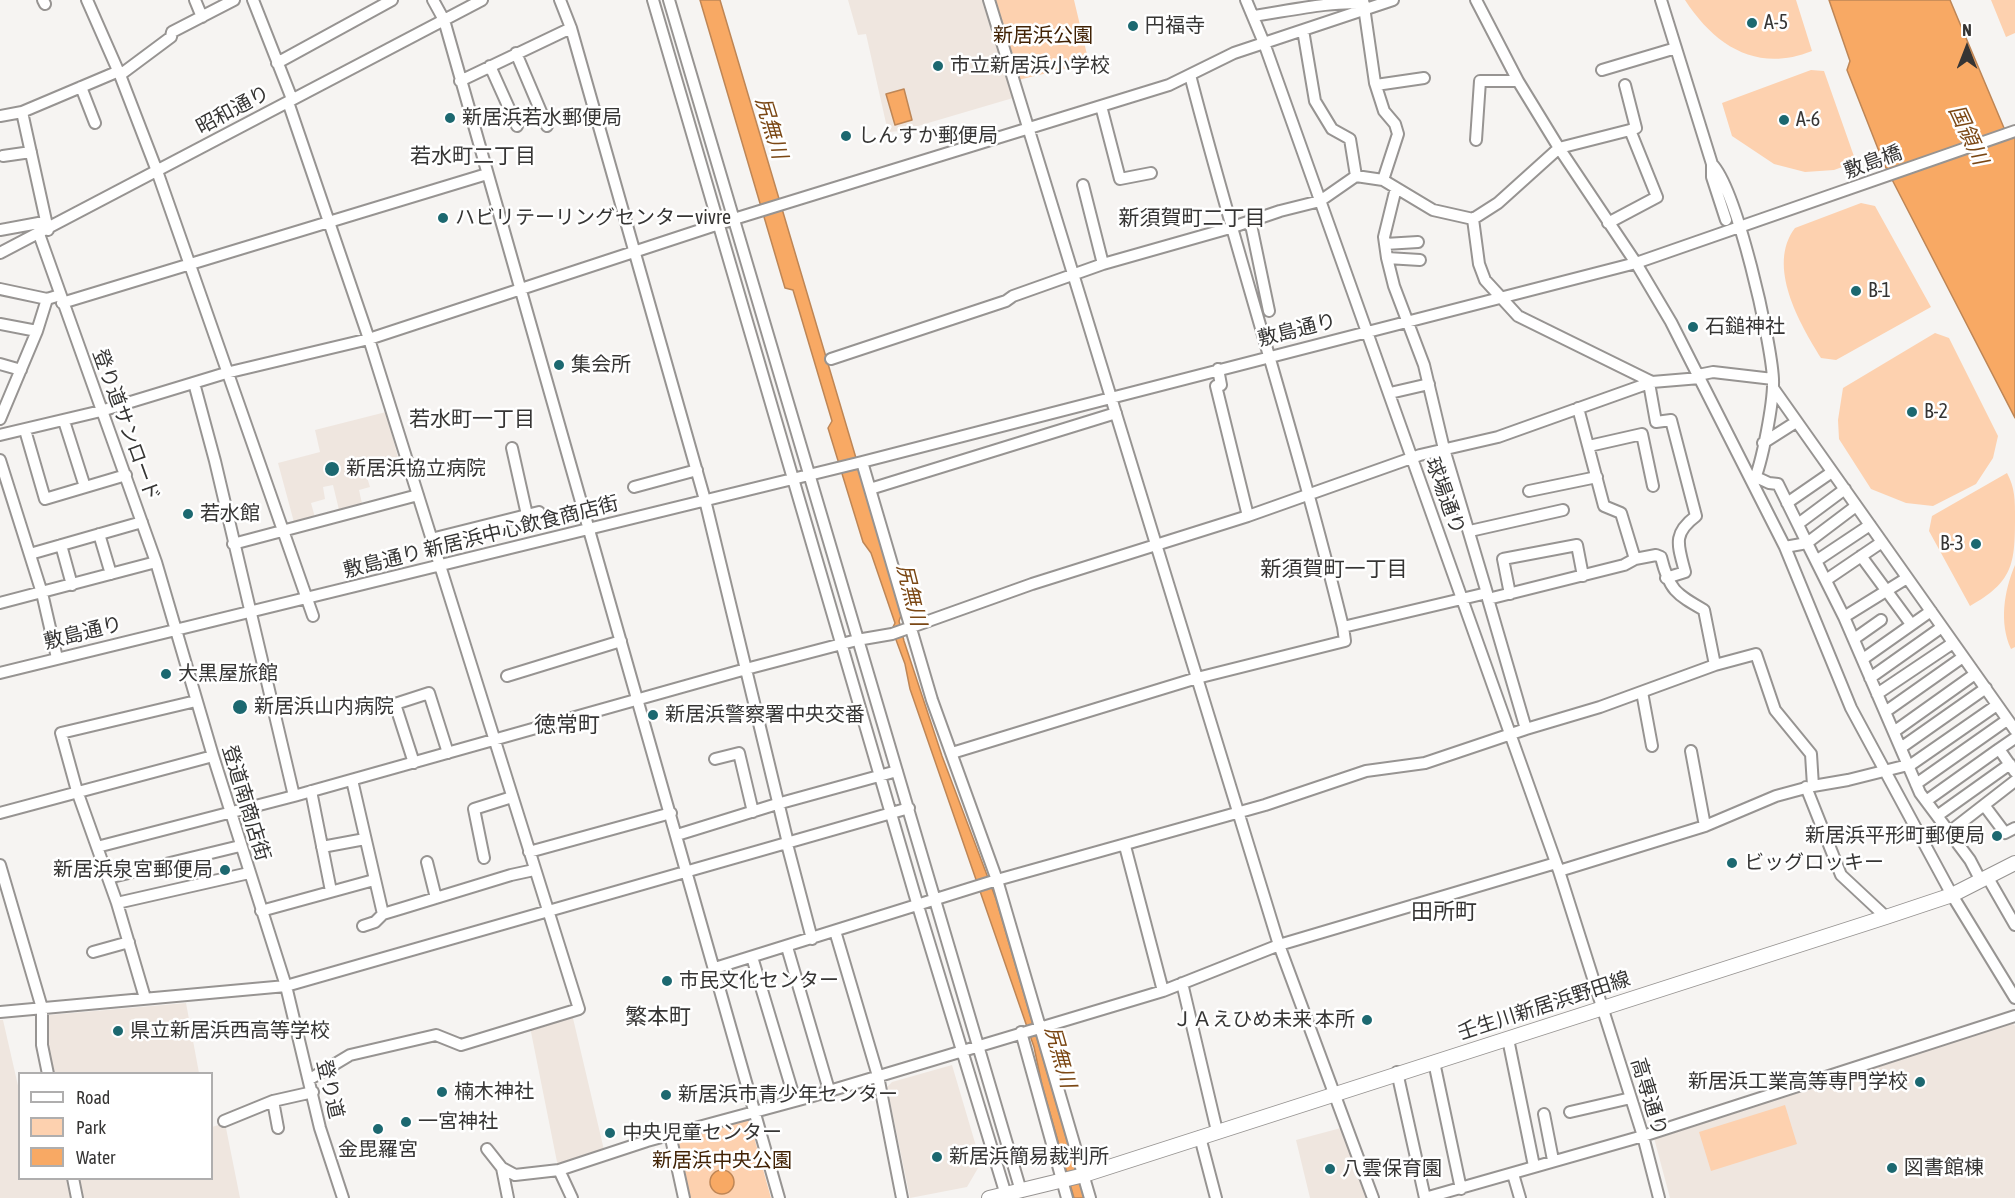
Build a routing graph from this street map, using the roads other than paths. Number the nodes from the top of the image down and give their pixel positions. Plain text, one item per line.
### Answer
1 (87, 0) edge
2 (195, 0) edge
3 (234, 0) edge
4 (253, 0) edge
5 (392, 0) edge
6 (433, 0) edge
7 (482, 0) edge
8 (560, 0) edge
9 (653, 0) edge
10 (669, 0) edge
11 (989, 0) edge
12 (1246, 0) edge
13 (1393, 0) edge
14 (1476, 0) edge
15 (1661, 0) edge
16 (1364, 5) edge
17 (1253, 16) junction
18 (202, 17) junction
19 (444, 20) junction
20 (571, 28) junction
21 (1303, 30) junction
22 (1264, 43) junction
23 (1676, 48) junction
24 (516, 53) junction
25 (278, 63) junction
26 (490, 66) junction
27 (1602, 70) dead end
28 (119, 73) junction
29 (1190, 75) junction
30 (1424, 78) dead end
31 (460, 81) junction
32 (1518, 81) junction
33 (1376, 85) junction
34 (1624, 85) dead end
35 (81, 87) junction
36 (290, 100) junction
37 (1101, 106) junction
38 (22, 112) junction
39 (0, 116) edge
40 (95, 123) dead end
41 (517, 126) dead end
42 (547, 126) dead end
43 (1029, 128) junction
44 (1630, 130) junction
45 (2015, 131) edge
46 (1476, 140) dead end
47 (1559, 148) junction
48 (31, 152) junction
49 (3, 156) dead end
50 (1712, 164) junction
51 (157, 171) junction
52 (1151, 173) dead end
53 (487, 174) junction
54 (1356, 176) junction
55 (1383, 180) junction
56 (1083, 185) dead end
57 (1396, 188) junction
58 (1320, 201) junction
59 (734, 219) junction
60 (1473, 219) junction
61 (1250, 220) junction
62 (1726, 220) dead end
63 (328, 221) junction
64 (1608, 223) junction
65 (720, 224) junction
66 (1230, 228) junction
67 (1741, 228) junction
68 (44, 229) junction
69 (0, 230) edge
70 (1418, 242) dead end
71 (1385, 244) junction
72 (0, 253) edge
73 (635, 253) junction
74 (1388, 258) junction
75 (1420, 260) dead end
76 (1636, 263) junction
77 (1103, 264) junction
78 (189, 265) junction
79 (1074, 274) junction
80 (0, 289) edge
81 (520, 290) junction
82 (755, 290) junction
83 (740, 294) junction
84 (1501, 297) junction
85 (48, 299) junction
86 (61, 299) junction
87 (1269, 311) dead end
88 (1407, 320) junction
89 (0, 324) edge
90 (37, 331) junction
91 (1367, 331) junction
92 (369, 339) junction
93 (1267, 356) junction
94 (831, 359) dead end
95 (0, 364) edge
96 (1218, 369) junction
97 (21, 370) junction
98 (226, 373) junction
99 (1699, 377) junction
100 (1650, 382) junction
101 (194, 383) junction
102 (1773, 383) junction
103 (1429, 384) junction
104 (1390, 393) junction
105 (1110, 398) junction
106 (1578, 408) junction
107 (100, 411) junction
108 (1116, 413) junction
109 (0, 419) edge
110 (64, 420) junction
111 (1796, 422) junction
112 (26, 430) junction
113 (0, 435) edge
114 (1763, 443) junction
115 (1589, 446) junction
116 (512, 448) dead end
117 (1444, 448) junction
118 (0, 460) edge
119 (1413, 460) junction
120 (861, 463) junction
121 (697, 470) junction
122 (1832, 472) junction
123 (126, 475) junction
124 (808, 475) junction
125 (1597, 477) junction
126 (795, 479) junction
127 (1755, 480) junction
128 (1653, 486) dead end
129 (85, 488) junction
130 (634, 488) dead end
131 (870, 489) junction
132 (1845, 489) junction
133 (1529, 491) dead end
134 (1306, 494) junction
135 (418, 495) junction
136 (705, 500) junction
137 (1787, 502) junction
138 (1856, 506) junction
139 (1563, 510) dead end
140 (539, 512) dead end
141 (527, 515) junction
142 (1248, 516) junction
143 (142, 522) junction
144 (1798, 524) junction
145 (1870, 525) junction
146 (589, 529) junction
147 (284, 530) junction
148 (1470, 531) junction
149 (99, 534) junction
150 (431, 539) junction
151 (1882, 542) junction
152 (1807, 543) junction
153 (233, 544) junction
154 (61, 545) junction
155 (1155, 546) junction
156 (1785, 547) junction
157 (30, 554) junction
158 (1861, 556) junction
159 (1635, 559) junction
160 (1816, 561) junction
161 (156, 562) junction
162 (440, 566) junction
163 (111, 574) junction
164 (1584, 576) junction
165 (1666, 578) junction
166 (1907, 578) junction
167 (1826, 580) junction
168 (72, 585) junction
169 (1887, 590) junction
170 (42, 593) junction
171 (1510, 594) junction
172 (1487, 596) junction
173 (1463, 597) junction
174 (306, 600) junction
175 (0, 603) edge
176 (1931, 610) junction
177 (250, 612) junction
178 (313, 616) dead end
179 (1844, 617) junction
180 (1881, 620) dead end
181 (1911, 624) junction
182 (1343, 627) junction
183 (1942, 627) junction
184 (908, 628) junction
185 (176, 629) junction
186 (1854, 639) junction
187 (857, 640) junction
188 (621, 641) junction
189 (1953, 643) junction
190 (843, 644) junction
191 (1963, 657) junction
192 (57, 658) junction
193 (1863, 659) junction
194 (1715, 665) junction
195 (746, 669) junction
196 (0, 673) edge
197 (1975, 674) junction
198 (507, 676) dead end
199 (1197, 678) junction
200 (1870, 678) junction
201 (1986, 688) junction
202 (1642, 692) junction
203 (1877, 694) junction
204 (196, 700) junction
205 (638, 700) junction
206 (1998, 705) junction
207 (1885, 712) junction
208 (2007, 720) junction
209 (1526, 729) junction
210 (2015, 730) edge
211 (1895, 731) junction
212 (1512, 734) junction
213 (2015, 738) edge
214 (494, 740) junction
215 (1652, 746) dead end
216 (1902, 747) junction
217 (1999, 749) junction
218 (1691, 751) dead end
219 (448, 753) junction
220 (952, 753) junction
221 (213, 756) junction
222 (715, 759) dead end
223 (414, 763) junction
224 (1909, 764) junction
225 (2012, 768) edge
226 (1885, 769) junction
227 (897, 771) junction
228 (881, 776) junction
229 (352, 780) junction
230 (2015, 781) edge
231 (1916, 784) junction
232 (1809, 786) junction
233 (1976, 788) junction
234 (77, 791) junction
235 (311, 791) junction
236 (294, 796) junction
237 (512, 797) junction
238 (1926, 801) junction
239 (1986, 803) junction
240 (777, 804) junction
241 (909, 808) junction
242 (753, 812) junction
243 (1237, 812) junction
244 (0, 813) edge
245 (231, 813) junction
246 (671, 813) junction
247 (892, 813) junction
248 (1937, 816) junction
249 (1705, 826) junction
250 (2015, 828) edge
251 (1948, 833) junction
252 (677, 835) junction
253 (365, 839) junction
254 (787, 844) junction
255 (240, 846) junction
256 (1125, 846) junction
257 (97, 847) junction
258 (322, 847) junction
259 (529, 852) junction
260 (484, 858) dead end
261 (427, 862) dead end
262 (2015, 863) edge
263 (0, 865) edge
264 (1557, 867) junction
265 (534, 870) junction
266 (686, 871) junction
267 (249, 873) junction
268 (108, 878) junction
269 (374, 880) junction
270 (996, 880) junction
271 (1984, 880) junction
272 (331, 891) junction
273 (1952, 895) junction
274 (436, 898) junction
275 (935, 900) junction
276 (2015, 902) edge
277 (117, 903) junction
278 (918, 906) junction
279 (2005, 909) junction
280 (261, 910) junction
281 (548, 910) junction
282 (383, 914) junction
283 (1886, 917) junction
284 (2015, 925) edge
285 (363, 926) dead end
286 (835, 931) junction
287 (812, 939) junction
288 (129, 942) junction
289 (1279, 945) junction
290 (787, 947) junction
291 (93, 952) dead end
292 (752, 957) junction
293 (714, 968) junction
294 (1182, 983) junction
295 (286, 986) junction
296 (1163, 991) junction
297 (145, 998) junction
298 (2015, 998) edge
299 (42, 1008) junction
300 (1603, 1008) junction
301 (0, 1012) edge
302 (2015, 1016) edge
303 (1040, 1026) junction
304 (1022, 1031) junction
305 (1508, 1039) junction
306 (976, 1047) junction
307 (963, 1051) junction
308 (1434, 1062) junction
309 (48, 1072) edge
310 (1398, 1072) junction
311 (878, 1076) junction
312 (310, 1079) junction
313 (829, 1090) junction
314 (313, 1092) junction
315 (1334, 1094) junction
316 (1631, 1098) junction
317 (795, 1100) junction
318 (273, 1101) junction
319 (755, 1111) junction
320 (1570, 1112) dead end
321 (1544, 1114) dead end
322 (224, 1121) dead end
323 (278, 1128) dead end
324 (1217, 1131) junction
325 (670, 1134) junction
326 (1643, 1136) junction
327 (1200, 1137) junction
328 (486, 1149) dead end
329 (1553, 1160) junction
330 (1534, 1166) junction
331 (502, 1168) junction
332 (559, 1170) junction
333 (1513, 1174) junction
334 (1082, 1175) junction
335 (73, 1180) edge
336 (1064, 1180) junction
337 (1461, 1189) junction
338 (1022, 1195) edge
339 (1006, 1196) edge
340 (77, 1198) edge
341 (343, 1198) edge
342 (508, 1198) edge
343 (572, 1198) edge
344 (684, 1198) edge
345 (779, 1198) edge
346 (902, 1198) edge
347 (989, 1198) edge
348 (1067, 1198) edge
349 (1090, 1198) edge
350 (1216, 1198) edge
351 (1372, 1198) edge
352 (1425, 1198) edge
353 (1520, 1198) edge
354 (1659, 1198) edge

1 - 28 street
2 - 18 street
3 - 18 street
4 - 25 street
5 - 25 street
6 - 19 street
7 - 19 street, 昭和通り
8 - 20 street
9 - 65 street
10 - 59 street
11 - 43 street
12 - 17 street, 球場通り
13 - 16 street
14 - 32 street
15 - 23 street
16 - 17 street
16 - 21 street
16 - 33 street
17 - 22 street, 球場通り
18 - 28 street
19 - 31 street
19 - 36 street, 昭和通り
20 - 24 street
20 - 73 street
21 - 22 street
21 - 54 street
22 - 29 street
22 - 58 street, 球場通り
23 - 27 street
23 - 50 street
24 - 26 street
24 - 42 street
25 - 36 street
26 - 31 street
26 - 41 street
28 - 35 street
28 - 51 street
29 - 37 street
29 - 66 street
30 - 33 street
31 - 53 street
32 - 46 street
32 - 47 street
33 - 55 street
34 - 44 street
35 - 38 street
35 - 40 street
36 - 51 street, 昭和通り
36 - 63 street
37 - 43 street
37 - 52 street
38 - 39 street
38 - 48 street, 登り道サンロード
43 - 59 street
43 - 79 street
44 - 47 street
44 - 64 street
45 - 67 street, 敷島橋
47 - 60 street
47 - 64 street
48 - 49 street
48 - 68 street, 登り道サンロード
50 - 62 street
50 - 67 street
51 - 68 street, 昭和通り
51 - 78 street
53 - 63 street
53 - 81 street
54 - 55 street
54 - 58 street
55 - 57 street
56 - 77 street
57 - 60 street
57 - 71 street
58 - 61 street
58 - 91 street, 球場通り
59 - 65 street
59 - 82 street
60 - 84 street
61 - 66 street
61 - 87 street
63 - 78 street
63 - 92 street
64 - 76 street
65 - 73 street
65 - 83 street
66 - 77 street
66 - 93 street
67 - 76 street, 敷島通り
67 - 102 street
68 - 69 street
68 - 72 street, 昭和通り
68 - 86 street, 登り道サンロード
70 - 71 street
71 - 74 street
73 - 81 street
73 - 121 street
74 - 75 street
74 - 88 street
76 - 84 street, 敷島通り
76 - 99 street
77 - 79 street
78 - 86 street
78 - 98 street
79 - 94 street
79 - 105 street
80 - 85 street
81 - 92 street
81 - 146 street
82 - 83 street
82 - 124 street
83 - 126 street
84 - 88 street, 敷島通り
84 - 100 street
85 - 86 street
85 - 90 street
86 - 107 street, 登り道サンロード
88 - 91 street, 敷島通り
88 - 103 street
89 - 90 street
90 - 97 street
91 - 93 street, 敷島通り
91 - 104 street, 球場通り
92 - 98 street
92 - 135 street
93 - 96 street, 敷島通り
93 - 134 street
95 - 97 street
96 - 105 street, 敷島通り
96 - 142 street
97 - 109 street
98 - 101 street
98 - 147 street
99 - 100 street
99 - 102 street
99 - 127 street
100 - 106 street
100 - 165 street
101 - 107 street
101 - 153 street
102 - 111 street
102 - 114 street
103 - 104 street
103 - 117 street
104 - 119 street, 球場通り
105 - 108 street
105 - 120 street, 敷島通り
106 - 115 street
106 - 117 street
107 - 110 street
107 - 123 street, 登り道サンロード
108 - 131 street
108 - 155 street
110 - 112 street
110 - 129 street
111 - 114 street
111 - 122 street
112 - 113 street
112 - 129 street
114 - 127 street
115 - 125 street
115 - 128 street
116 - 141 street
117 - 119 street
117 - 148 street
118 - 157 street
119 - 134 street
119 - 173 street, 球場通り
120 - 124 street, 敷島通り
120 - 131 street
121 - 130 street
121 - 136 street
122 - 132 street
122 - 137 street
123 - 129 street
123 - 143 street, 登り道サンロード
124 - 126 street
124 - 187 street
125 - 133 street
125 - 159 street
126 - 136 street, 敷島通り 新居浜中心飲食商店街
126 - 190 street
127 - 137 street
127 - 156 street
131 - 184 street
132 - 138 street
132 - 144 street
134 - 142 street
134 - 182 street
135 - 147 street
135 - 150 street
136 - 146 street, 敷島通り 新居浜中心飲食商店街
136 - 195 street
137 - 144 street
138 - 145 street
138 - 152 street
139 - 148 street
140 - 141 street
141 - 150 street
142 - 155 street
143 - 149 street
143 - 161 street, 登り道サンロード
144 - 152 street
145 - 151 street
145 - 160 street
146 - 162 street, 敷島通り 新居浜中心飲食商店街
146 - 188 street
147 - 153 street
147 - 174 street
148 - 172 street
149 - 154 street
149 - 163 street
150 - 162 street
151 - 158 street
151 - 166 street
152 - 156 street
152 - 160 street
153 - 177 street
154 - 157 street
154 - 168 street
155 - 184 street
155 - 199 street
156 - 226 street
157 - 170 street
158 - 167 street
158 - 169 street
159 - 164 street
159 - 165 street
160 - 167 street
161 - 163 street
161 - 185 street, 登り道サンロード
162 - 174 street, 敷島通り 新居浜中心飲食商店街
162 - 214 street
163 - 168 street
164 - 171 street
164 - 171 street
165 - 194 street
166 - 169 street
166 - 176 street
167 - 179 street
168 - 170 street
169 - 179 street
169 - 181 street
170 - 175 street
170 - 192 street
171 - 172 street
172 - 173 street
172 - 209 street
173 - 182 street
173 - 212 street, 球場通り
174 - 177 street, 敷島通り 新居浜中心飲食商店街
174 - 178 street
176 - 181 street
176 - 183 street
177 - 185 street, 敷島通り 新居浜中心飲食商店街
177 - 236 street
179 - 186 street
180 - 186 street
181 - 193 street
182 - 199 street
183 - 189 street
183 - 200 street
184 - 187 street
184 - 220 street
185 - 192 street, 敷島通り
185 - 204 street, 登道南商店街
186 - 193 street
187 - 190 street
187 - 227 street
188 - 198 street
188 - 205 street
189 - 191 street
189 - 203 street
190 - 195 street
190 - 228 street
191 - 197 street
191 - 207 street
192 - 196 street, 敷島通り
193 - 200 street
194 - 202 street
194 - 232 street
195 - 205 street
195 - 240 street
197 - 201 street
197 - 211 street
199 - 220 street
199 - 243 street
200 - 203 street
201 - 206 street
201 - 216 street
202 - 209 street
202 - 215 street
203 - 207 street
204 - 221 street, 登道南商店街
204 - 234 street
205 - 214 street
205 - 246 street
206 - 208 street
206 - 224 street
207 - 211 street
208 - 210 street
208 - 231 street
209 - 212 street
211 - 216 street
212 - 243 street
212 - 264 street, 球場通り
213 - 217 street
214 - 219 street
214 - 237 street
216 - 224 street
217 - 225 street
217 - 238 street
218 - 249 street
219 - 223 street
219 - 223 street
220 - 270 street
221 - 234 street
221 - 245 street, 登道南商店街
222 - 242 street
223 - 229 street
224 - 226 street
224 - 231 street
225 - 233 street
226 - 232 street
226 - 273 street
227 - 228 street
227 - 241 street
228 - 240 street
228 - 247 street
229 - 235 street
229 - 253 street
230 - 239 street
231 - 238 street
232 - 249 street
232 - 283 street
233 - 239 street
233 - 248 street
234 - 244 street
234 - 257 street
235 - 236 street
235 - 258 street
236 - 245 street
237 - 259 street
237 - 260 street
238 - 248 street
239 - 250 street
239 - 251 street
240 - 242 street
240 - 254 street
241 - 247 street
241 - 275 street
242 - 252 street
243 - 256 street
243 - 289 street
245 - 255 street, 登道南商店街
245 - 257 street
246 - 252 street
246 - 259 street
247 - 254 street
247 - 278 street
248 - 251 street
249 - 264 street
251 - 271 street
252 - 266 street
253 - 258 street
253 - 269 street
254 - 266 street
254 - 287 street
255 - 267 street, 登道南商店街
255 - 268 street
256 - 270 street
256 - 296 street
257 - 268 street
258 - 272 street
259 - 265 street
261 - 274 street
262 - 271 main road, 壬生川新居浜野田線
263 - 299 street
264 - 289 street
264 - 300 street, 球場通り
265 - 274 street
265 - 281 street
266 - 281 street
266 - 293 street
267 - 277 street
267 - 280 street, 登道南商店街
268 - 277 street
269 - 272 street
269 - 282 street
270 - 275 street
270 - 303 street
271 - 273 main road, 壬生川新居浜野田線
271 - 279 street
272 - 280 street
273 - 283 main road, 壬生川新居浜野田線
273 - 298 street
274 - 282 street
275 - 278 street
275 - 306 street
276 - 279 street
277 - 288 street
278 - 286 street
278 - 307 street
279 - 284 street
280 - 295 street, 登道南商店街
281 - 295 street
281 - 312 street
282 - 285 street
283 - 300 main road, 壬生川新居浜野田線
286 - 287 street
286 - 311 street
287 - 290 street
288 - 291 street
288 - 297 street
289 - 294 street
289 - 315 street
290 - 292 street
290 - 313 street
292 - 293 street
292 - 317 street
293 - 319 street
294 - 296 street
294 - 324 street
295 - 297 street
295 - 312 street, 登り道
296 - 303 street
297 - 299 street
299 - 301 street
299 - 309 street
300 - 305 main road, 壬生川新居浜野田線
300 - 316 street, 高専通り
302 - 326 street
303 - 304 street
303 - 334 street
304 - 306 street
304 - 336 street
305 - 308 main road, 壬生川新居浜野田線
305 - 330 street
306 - 307 street
306 - 338 street
307 - 311 street
307 - 339 street
308 - 310 main road, 壬生川新居浜野田線
308 - 337 street
310 - 315 main road, 壬生川新居浜野田線
310 - 352 street
311 - 313 street
311 - 346 street
312 - 314 street, 登り道
313 - 317 street
314 - 318 street
314 - 341 street, 登り道
315 - 324 main road, 壬生川新居浜野田線
315 - 351 street
316 - 320 street
316 - 326 street, 高専通り
317 - 319 street
318 - 322 street
318 - 323 street
319 - 325 street
319 - 345 street
321 - 329 street
324 - 327 main road, 壬生川新居浜野田線
325 - 332 street
325 - 344 street
326 - 329 street
326 - 354 street, 高専通り
327 - 334 main road, 壬生川新居浜野田線
327 - 350 street
328 - 331 street
329 - 330 street
330 - 333 street
331 - 332 street
331 - 342 street
332 - 343 street
333 - 337 street
333 - 353 street
334 - 336 main road, 壬生川新居浜野田線
334 - 349 street
335 - 340 street
336 - 338 main road
336 - 348 street
337 - 352 street
338 - 339 main road
339 - 347 main road

